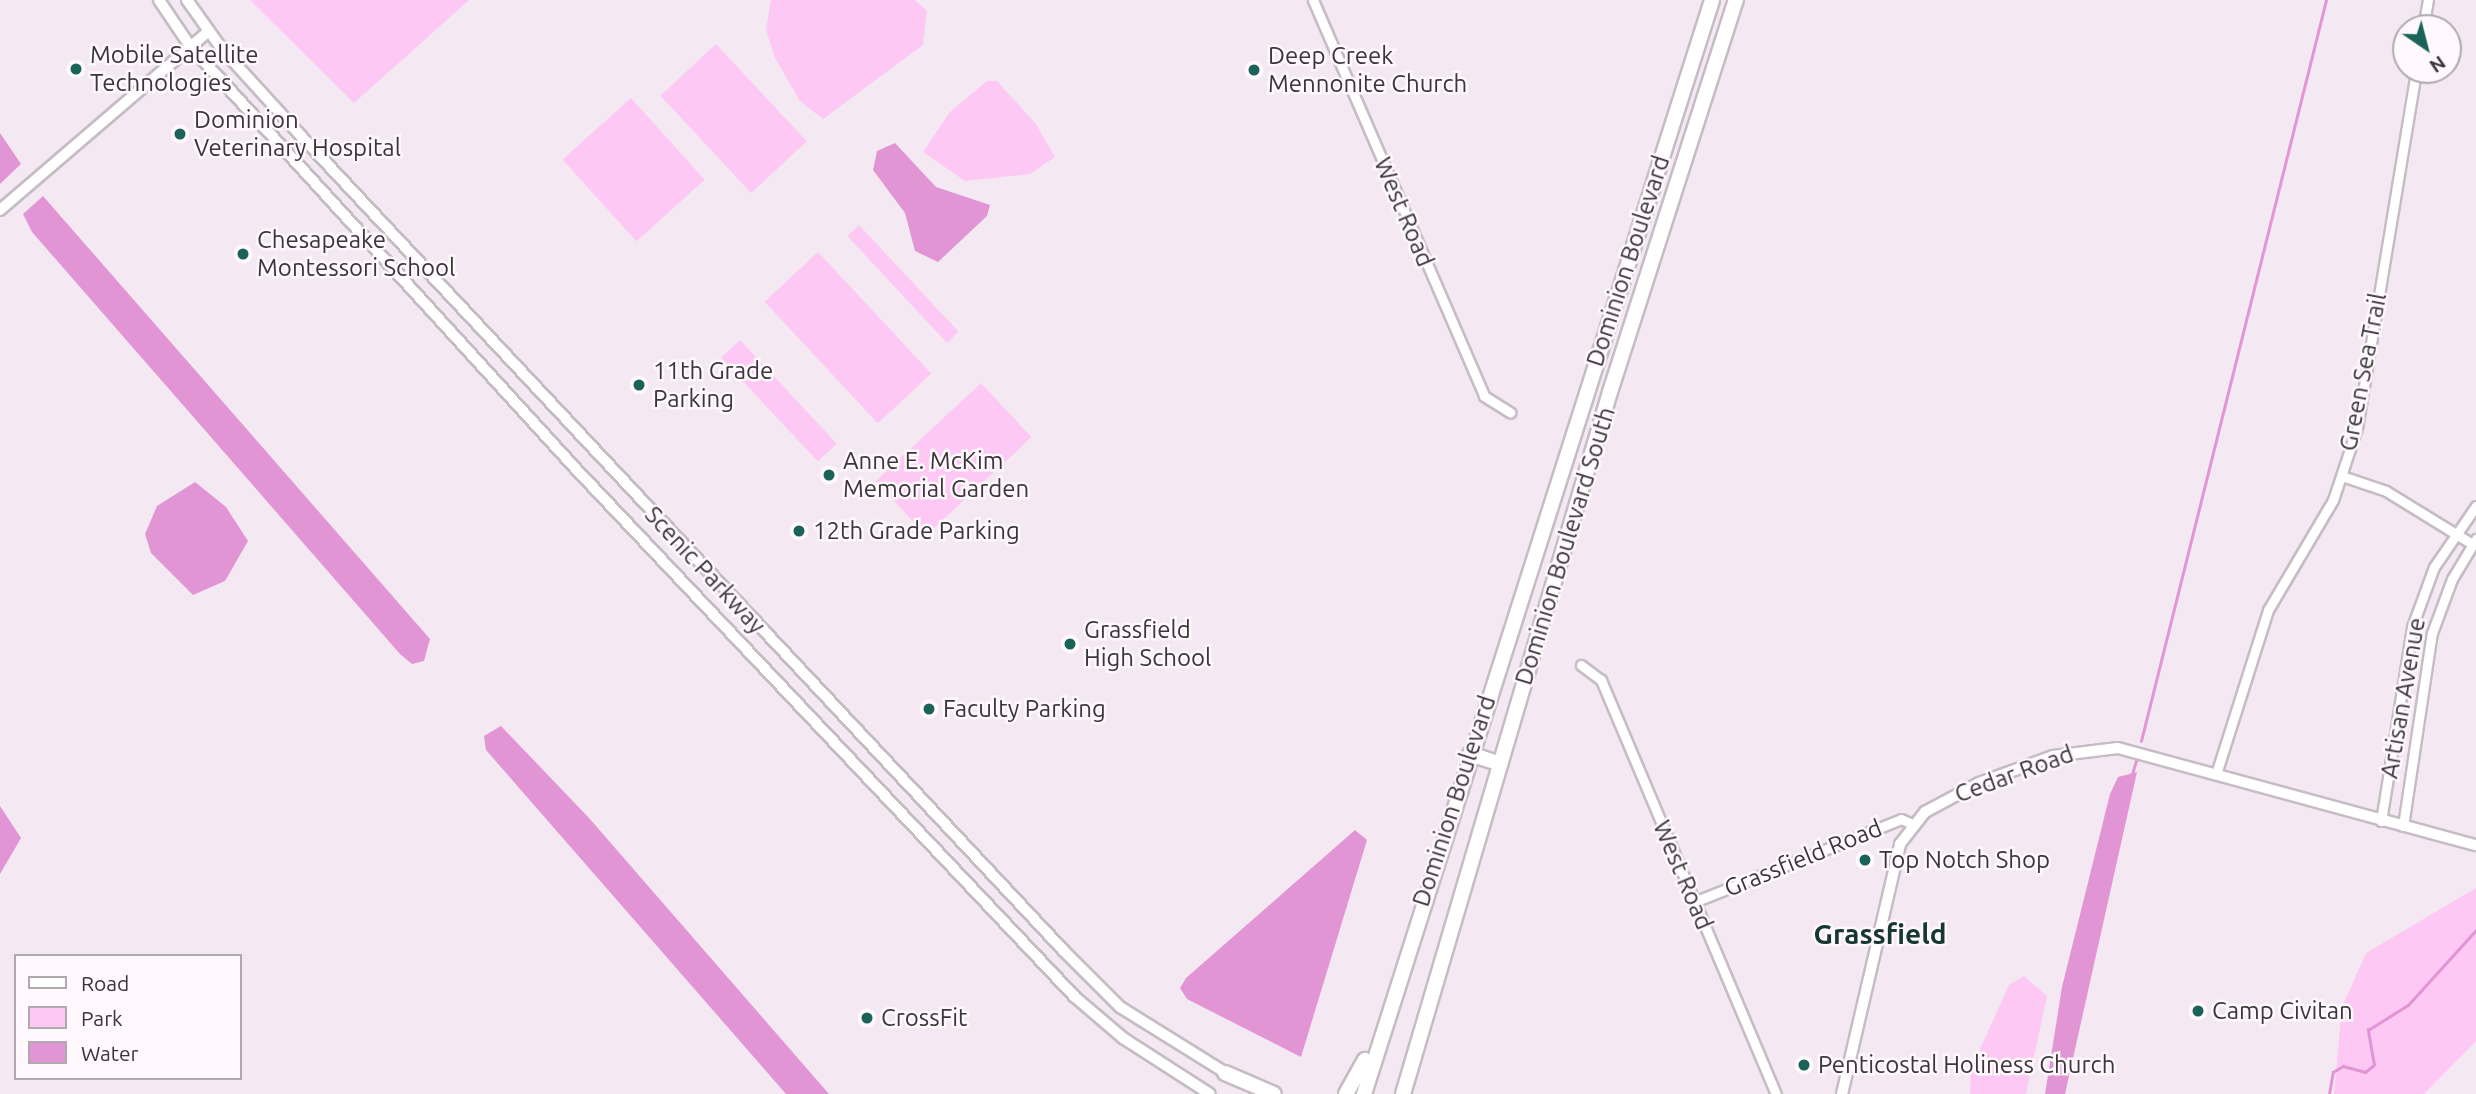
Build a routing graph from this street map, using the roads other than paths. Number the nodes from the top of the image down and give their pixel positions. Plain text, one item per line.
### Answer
1 (159, 0) edge
2 (187, 0) edge
3 (1313, 0) edge
4 (1712, 0) edge
5 (1736, 0) edge
6 (209, 31) junction
7 (190, 46) junction
8 (2414, 84) edge
9 (0, 209) edge
10 (1510, 412) dead end
11 (2342, 476) junction
12 (2476, 506) edge
13 (2455, 534) junction
14 (2474, 542) edge
15 (1581, 665) dead end
16 (1470, 754) junction
17 (1500, 764) junction
18 (2216, 774) junction
19 (2381, 821) junction
20 (1912, 824) junction
21 (2403, 827) junction
22 (2476, 845) edge
23 (1694, 902) junction
24 (1393, 995) junction
25 (1225, 1073) junction
26 (1210, 1094) edge
27 (1264, 1094) edge
28 (1274, 1094) edge
29 (1346, 1094) edge
30 (1364, 1094) edge
31 (1403, 1094) edge
32 (1776, 1094) edge
33 (1842, 1094) edge

1 - 7 street, Scenic Parkway
2 - 6 street, Scenic Parkway
3 - 10 street, West Road
4 - 16 highway, Dominion Boulevard
5 - 17 highway, Dominion Boulevard South
6 - 7 street
6 - 25 street, Scenic Parkway
7 - 9 street
7 - 26 street, Scenic Parkway
8 - 11 street, Green Sea Trail
11 - 13 street
11 - 18 street, Green Sea Trail
12 - 13 street, Artisan Avenue
13 - 14 street
13 - 19 street, Artisan Avenue
14 - 21 street, Artisan Avenue
15 - 23 street, West Road
16 - 17 highway
16 - 24 highway, Dominion Boulevard
17 - 31 highway, Dominion Boulevard South
18 - 19 street, Cedar Road
18 - 20 street, Cedar Road
19 - 21 street, Cedar Road
20 - 23 street, Grassfield Road
20 - 33 street
21 - 22 street, Cedar Road
23 - 32 street, West Road
24 - 29 highway
24 - 30 highway
25 - 27 street, Scenic Parkway
25 - 28 highway

